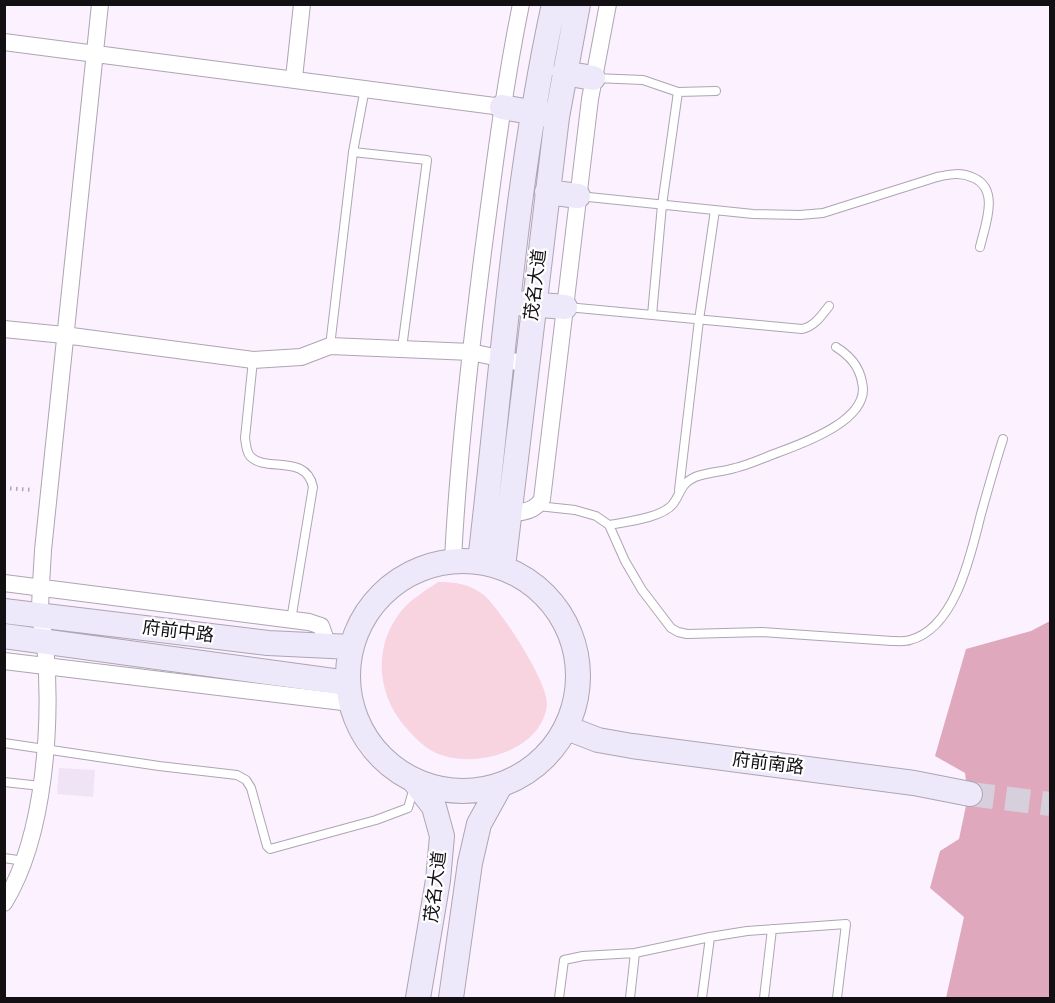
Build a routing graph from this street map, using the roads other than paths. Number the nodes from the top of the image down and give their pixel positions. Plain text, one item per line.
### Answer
1 (100, 4) edge
2 (302, 4) edge
3 (521, 4) edge
4 (554, 4) edge
5 (578, 4) edge
6 (608, 4) edge
7 (4, 42) edge
8 (96, 53) junction
9 (564, 74) junction
10 (294, 78) junction
11 (593, 78) junction
12 (365, 87) junction
13 (716, 91) dead end
14 (678, 92) junction
15 (502, 107) junction
16 (545, 115) junction
17 (353, 152) junction
18 (547, 192) junction
19 (578, 196) junction
20 (662, 205) junction
21 (715, 210) junction
22 (980, 247) dead end
23 (509, 302) junction
24 (534, 304) junction
25 (829, 306) dead end
26 (566, 307) junction
27 (652, 315) junction
28 (699, 320) junction
29 (4, 329) edge
30 (64, 335) junction
31 (330, 346) junction
32 (836, 347) dead end
33 (402, 348) junction
34 (471, 352) junction
35 (502, 359) junction
36 (253, 360) junction
37 (526, 364) junction
38 (1003, 439) dead end
39 (679, 490) junction
40 (538, 506) junction
41 (508, 514) junction
42 (609, 525) junction
43 (453, 560) junction
44 (492, 564) junction
45 (4, 583) edge
46 (42, 586) junction
47 (4, 611) edge
48 (40, 616) junction
49 (291, 620) junction
50 (4, 636) edge
51 (45, 641) junction
52 (340, 646) junction
53 (4, 661) edge
54 (45, 666) junction
55 (350, 693) junction
56 (567, 728) junction
57 (4, 743) edge
58 (45, 747) junction
59 (4, 782) edge
60 (415, 782) junction
61 (41, 786) junction
62 (500, 786) junction
63 (970, 794) tunnel mouth
64 (4, 858) edge
65 (24, 861) junction
66 (4, 903) edge
67 (772, 928) junction
68 (710, 937) junction
69 (635, 953) junction
70 (418, 999) edge
71 (451, 999) edge
72 (559, 999) edge
73 (630, 999) edge
74 (702, 999) edge
75 (764, 999) edge
76 (837, 999) edge

1 - 8 street
2 - 10 street
3 - 15 street
4 - 16 main road, 茂名大道
5 - 9 main road, 茂名大道
6 - 11 street
7 - 8 street
8 - 10 street
8 - 30 street
9 - 11 main road
9 - 16 main road, 茂名大道
10 - 12 street
11 - 14 lane
11 - 19 street
12 - 15 street
12 - 17 lane
13 - 14 lane
14 - 20 lane
15 - 16 main road
15 - 34 street
16 - 18 main road, 茂名大道
16 - 23 main road, 茂名大道
17 - 31 lane
17 - 33 lane
18 - 19 main road
18 - 24 main road, 茂名大道
19 - 20 lane
19 - 26 street
20 - 21 lane
20 - 27 lane
21 - 22 lane
21 - 28 lane
23 - 24 main road
23 - 35 main road, 茂名大道
24 - 26 main road
24 - 37 main road, 茂名大道
25 - 28 lane
26 - 27 lane
26 - 40 street
27 - 28 lane
28 - 39 lane
29 - 30 street
30 - 36 street
30 - 46 street
31 - 33 street
31 - 36 street
32 - 39 lane
33 - 34 street
34 - 35 street
34 - 43 street
35 - 37 street
35 - 44 main road, 茂名大道
36 - 49 lane
37 - 41 main road, 茂名大道
38 - 42 lane
39 - 42 lane
40 - 41 street
40 - 42 lane
41 - 44 main road, 茂名大道
43 - 44 main road
43 - 52 main road
44 - 56 main road
45 - 46 street
46 - 48 street
46 - 49 street
47 - 48 main road, 府前中路
48 - 51 street
48 - 52 main road, 府前中路
49 - 52 street
50 - 51 main road, 府前中路
51 - 54 street
51 - 55 main road, 府前中路
52 - 55 main road
53 - 54 street
54 - 55 street
54 - 58 street
55 - 60 main road
56 - 62 main road
56 - 63 main road, 府前南路
57 - 58 lane
58 - 60 lane
58 - 61 street
59 - 61 lane
60 - 62 main road
60 - 70 main road, 茂名大道
61 - 65 street
62 - 71 main road, 茂名大道
64 - 65 lane
65 - 66 street
67 - 68 lane
67 - 75 lane
67 - 76 lane
68 - 69 lane
68 - 74 lane
69 - 72 lane
69 - 73 lane

